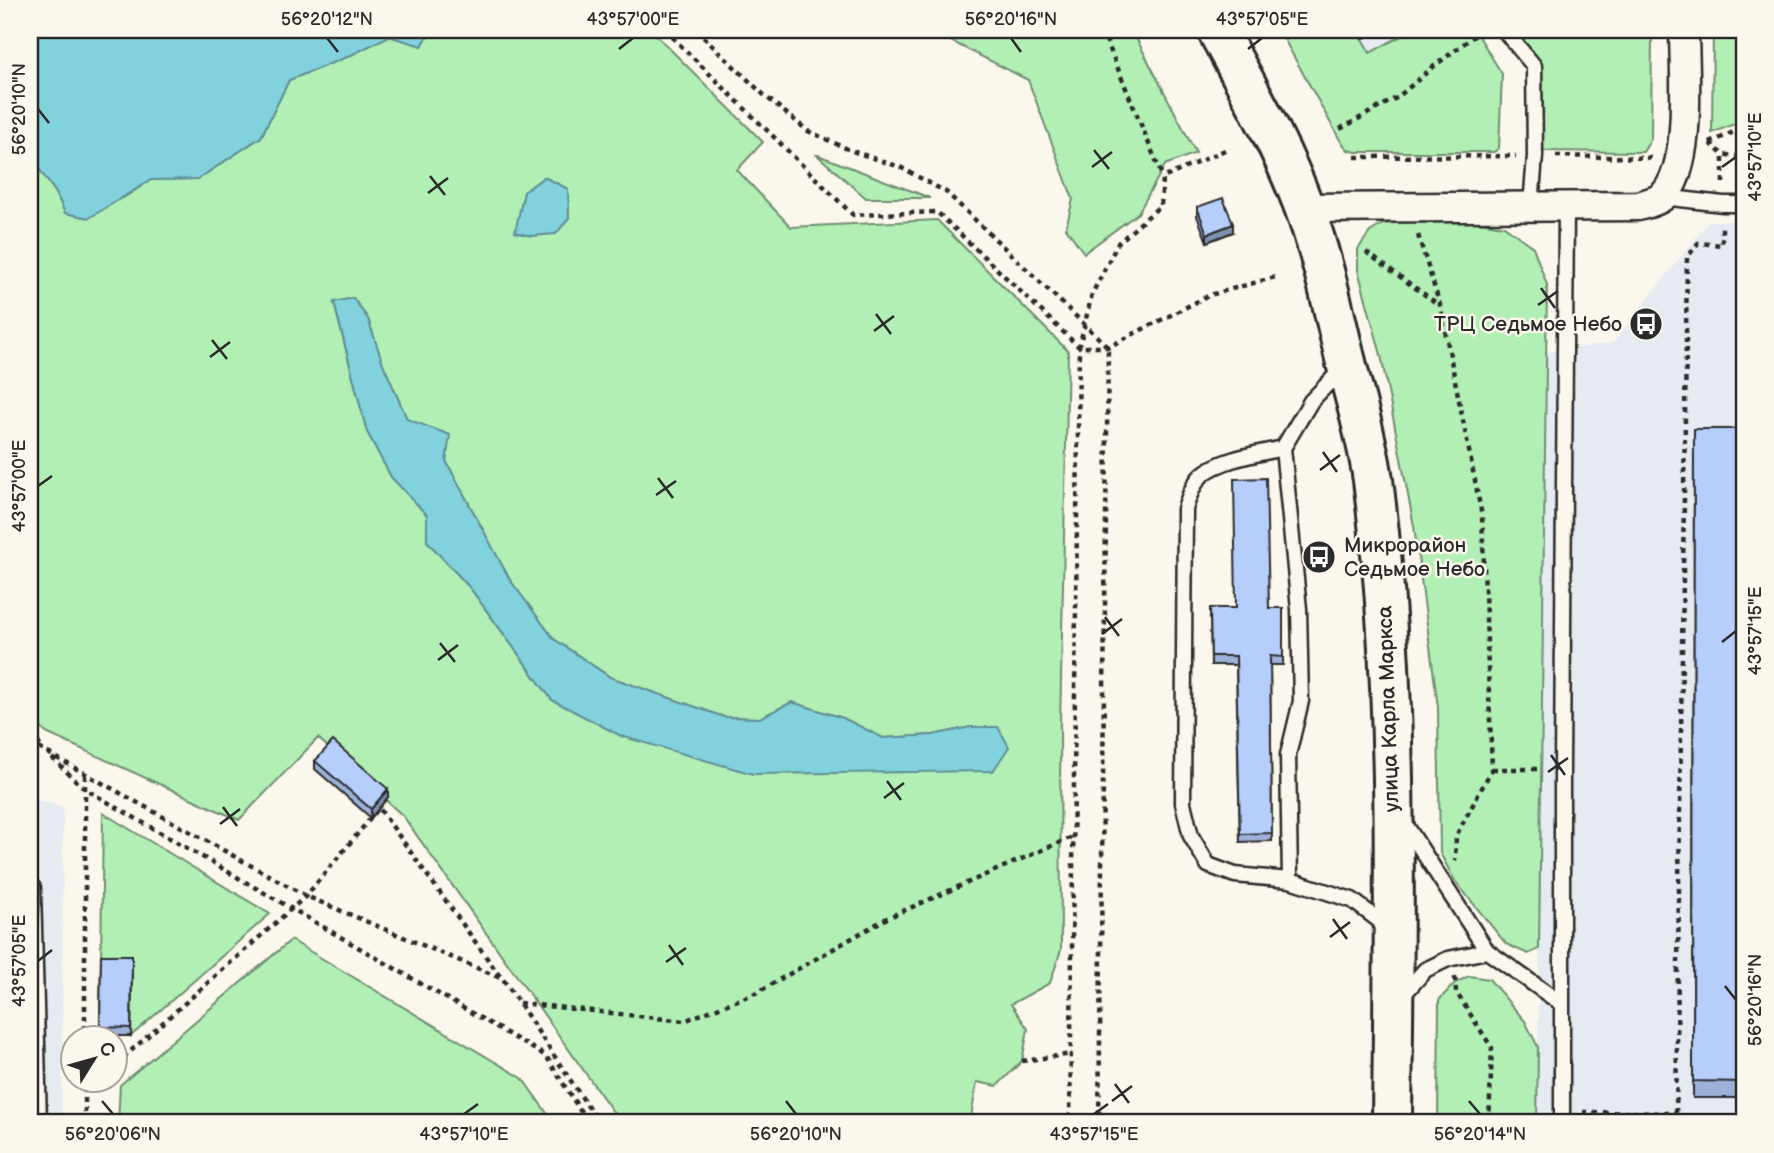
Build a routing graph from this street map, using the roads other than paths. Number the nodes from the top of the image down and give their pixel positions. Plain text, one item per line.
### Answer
1 (1217, 30) edge
2 (1504, 30) edge
3 (1684, 30) edge
4 (1663, 197) junction
5 (1744, 204) edge
6 (1531, 206) junction
7 (1566, 206) junction
8 (1304, 208) junction
9 (1346, 365) junction
10 (1283, 448) junction
11 (1392, 804) junction
12 (1290, 880) junction
13 (30, 887) edge
14 (1394, 931) junction
15 (1487, 951) junction
16 (1562, 1004) junction
17 (1393, 1007) junction
18 (1562, 1118) edge
19 (39, 1123) edge
20 (1391, 1123) edge

1 - 8 main road, улица Карла Маркса
2 - 6 lane
3 - 4 street
4 - 5 lane
4 - 7 street
6 - 7 street
6 - 8 street
7 - 16 lane
8 - 9 main road, улица Карла Маркса
9 - 10 lane
9 - 11 main road, улица Карла Маркса
10 - 12 lane
10 - 12 lane
11 - 14 main road, улица Карла Маркса
11 - 15 lane
12 - 14 lane
13 - 19 lane
14 - 17 main road, улица Карла Маркса
15 - 16 lane
15 - 17 lane
16 - 18 lane
17 - 20 main road, улица Карла Маркса

